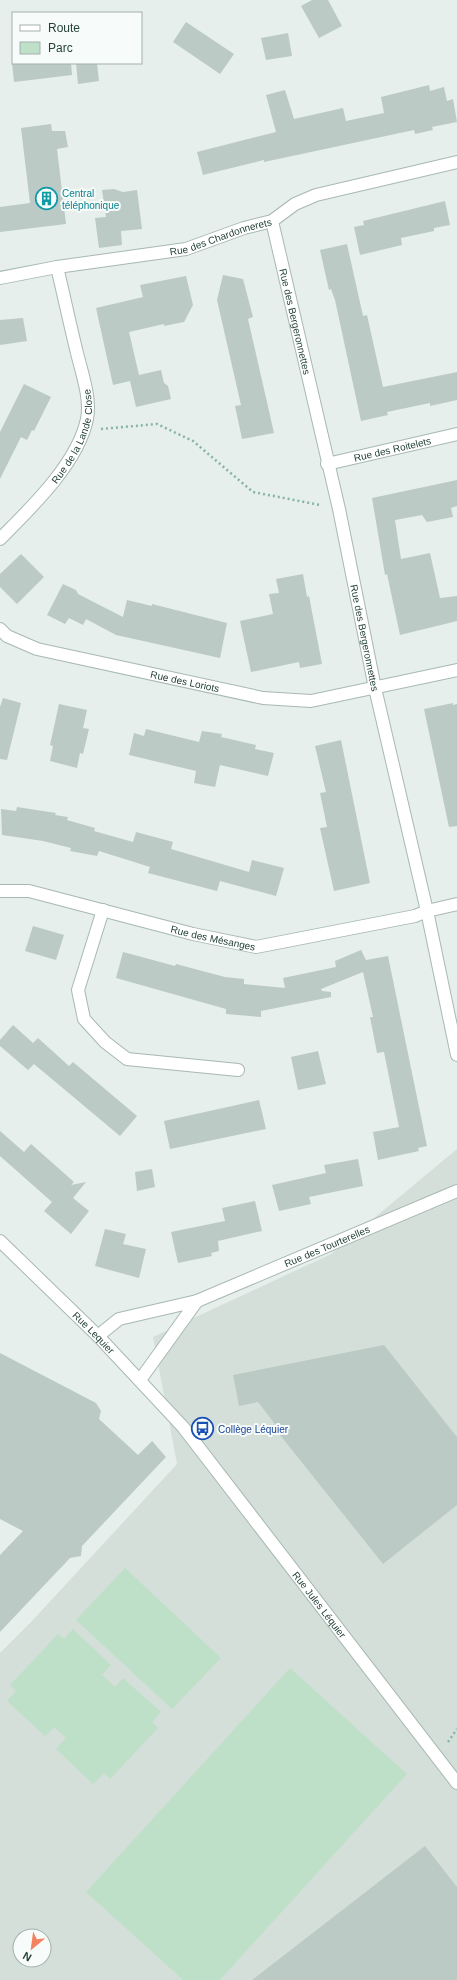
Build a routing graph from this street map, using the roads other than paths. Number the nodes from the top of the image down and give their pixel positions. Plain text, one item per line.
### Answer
1 (457, 162) edge
2 (272, 221) junction
3 (57, 267) junction
4 (0, 278) edge
5 (457, 434) edge
6 (327, 464) junction
7 (0, 538) edge
8 (0, 629) edge
9 (457, 670) edge
10 (375, 688) junction
11 (0, 891) edge
12 (457, 904) edge
13 (103, 910) junction
14 (427, 911) junction
15 (457, 1055) edge
16 (238, 1070) dead end
17 (457, 1191) edge
18 (0, 1241) edge
19 (197, 1301) junction
20 (98, 1336) junction
21 (140, 1380) junction
22 (183, 1427) joint
23 (457, 1783) edge

1 - 2 street, Rue des Chardonnerets
2 - 3 street, Rue des Chardonnerets
2 - 6 street, Rue des Bergeronnettes
3 - 4 street, Rue des Chardonnerets
3 - 7 street, Rue de la Lande Close
5 - 6 street, Rue des Roitelets
6 - 10 street, Rue des Bergeronnettes
8 - 10 street, Rue des Loriots
9 - 10 street, Rue des Loriots
10 - 14 street, Rue des Bergeronnettes
11 - 13 street, Rue des Mésanges
12 - 14 street, Rue des Mésanges
13 - 14 street, Rue des Mésanges
13 - 16 street
14 - 15 street, Rue des Bergeronnettes
17 - 19 street, Rue des Tourterelles
18 - 20 street, Rue Lequier
19 - 20 street, Rue des Tourterelles
19 - 21 street
20 - 21 street, Rue Lequier
21 - 22 street, Rue Lequier
22 - 23 street, Rue Jules Léquier

